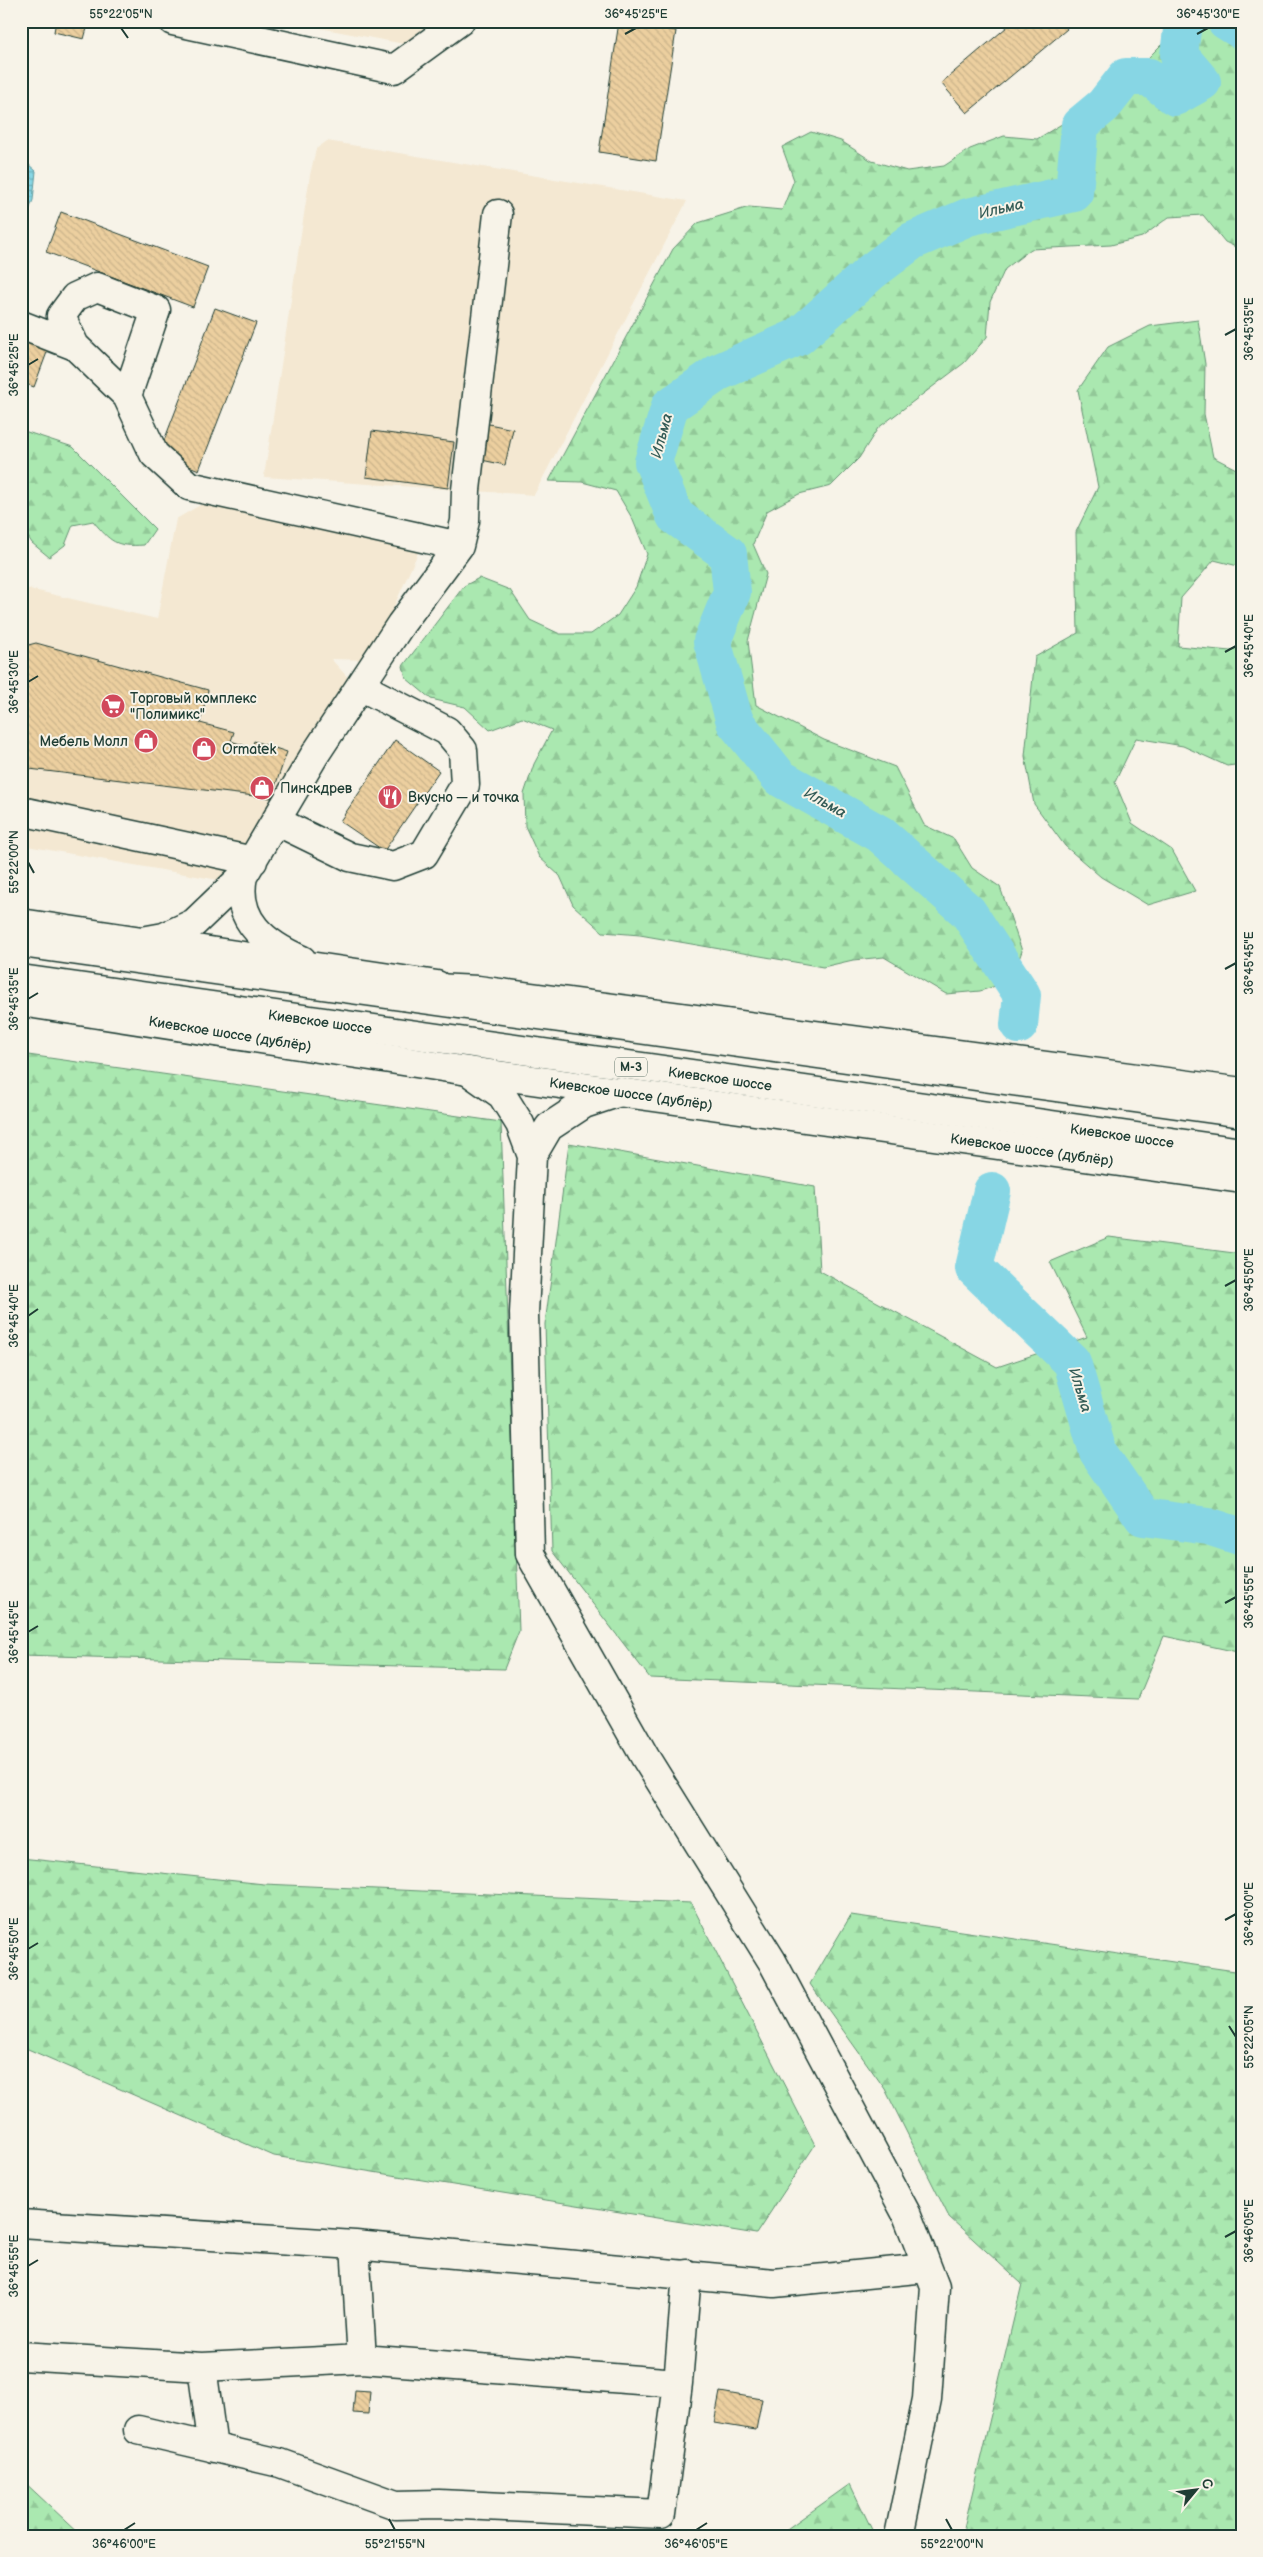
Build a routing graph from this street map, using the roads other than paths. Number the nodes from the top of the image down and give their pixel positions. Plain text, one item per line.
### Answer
1 (173, 21) edge
2 (460, 21) edge
3 (498, 214) dead end
4 (21, 325) edge
5 (75, 346) junction
6 (127, 396) junction
7 (459, 546) junction
8 (360, 686) junction
9 (21, 811) edge
10 (276, 821) junction
11 (248, 868) junction
12 (21, 923) edge
13 (142, 941) junction
14 (21, 943) edge
15 (315, 976) junction
16 (21, 979) edge
17 (21, 1002) edge
18 (468, 1071) junction
19 (620, 1092) junction
20 (1239, 1096) edge
21 (1242, 1152) edge
22 (532, 1156) junction
23 (1242, 1179) edge
24 (21, 2224) edge
25 (355, 2245) junction
26 (928, 2268) junction
27 (687, 2274) junction
28 (21, 2356) edge
29 (362, 2359) junction
30 (202, 2367) junction
31 (678, 2383) junction
32 (138, 2430) dead end
33 (213, 2448) junction
34 (899, 2536) edge

1 - 2 main road
3 - 7 main road
4 - 5 main road
5 - 6 main road
5 - 6 main road
6 - 7 main road
7 - 8 main road
8 - 10 main road
8 - 10 main road
9 - 11 main road
10 - 11 main road
11 - 13 main road
11 - 15 main road
12 - 13 main road
13 - 15 main road
14 - 15 main road
15 - 20 main road
15 - 20 main road
16 - 21 main road, Киевское шоссе / М-3
17 - 18 main road, Киевское шоссе (дублёр)
18 - 19 main road, Киевское шоссе (дублёр)
18 - 22 main road
19 - 22 main road
19 - 23 main road, Киевское шоссе (дублёр)
22 - 26 main road
24 - 25 main road
25 - 27 main road
25 - 29 main road
26 - 27 main road
26 - 34 main road
27 - 31 main road
28 - 30 main road
29 - 30 main road
29 - 31 main road
30 - 33 main road
31 - 33 main road
32 - 33 main road

